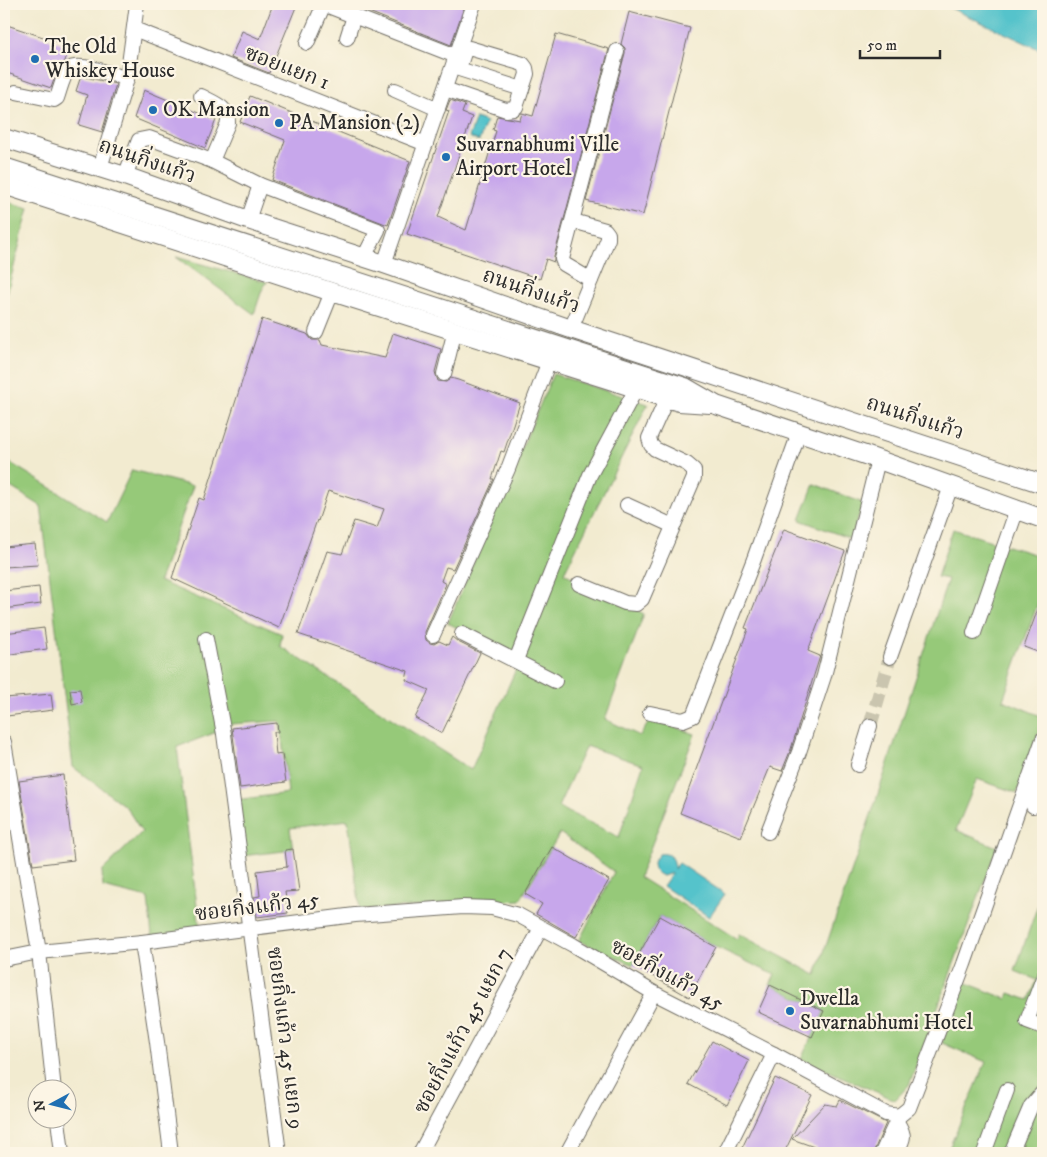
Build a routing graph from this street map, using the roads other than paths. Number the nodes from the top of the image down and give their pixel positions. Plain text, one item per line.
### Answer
1 (137, 4) edge
2 (324, 4) edge
3 (474, 4) edge
4 (354, 16) junction
5 (134, 29) junction
6 (347, 38) dead end
7 (307, 43) dead end
8 (616, 51) dead end
9 (457, 63) junction
10 (126, 78) junction
11 (522, 89) junction
12 (395, 90) dead end
13 (449, 90) junction
14 (16, 92) dead end
15 (201, 96) dead end
16 (438, 109) junction
17 (4, 138) edge
18 (426, 144) junction
19 (212, 161) junction
20 (4, 167) edge
21 (100, 168) junction
22 (126, 176) junction
23 (4, 184) edge
24 (260, 185) junction
25 (248, 220) junction
26 (573, 221) junction
27 (364, 257) junction
28 (384, 264) junction
29 (592, 280) junction
30 (332, 292) junction
31 (571, 329) junction
32 (455, 330) junction
33 (316, 332) dead end
34 (549, 361) junction
35 (444, 374) dead end
36 (636, 388) junction
37 (667, 398) junction
38 (716, 405) junction
39 (799, 433) junction
40 (878, 460) junction
41 (1043, 484) edge
42 (951, 486) junction
43 (627, 505) dead end
44 (1017, 509) junction
45 (1043, 518) edge
46 (673, 526) junction
47 (579, 584) dead end
48 (974, 633) dead end
49 (462, 634) dead end
50 (433, 635) dead end
51 (206, 639) dead end
52 (890, 657) tunnel mouth
53 (516, 660) junction
54 (555, 681) dead end
55 (650, 713) dead end
56 (870, 726) tunnel mouth
57 (1043, 739) edge
58 (4, 742) edge
59 (858, 765) dead end
60 (1039, 773) edge
61 (1033, 806) dead end
62 (9, 808) edge
63 (768, 832) dead end
64 (250, 927) junction
65 (541, 928) junction
66 (142, 942) junction
67 (39, 952) junction
68 (4, 959) edge
69 (1043, 978) edge
70 (654, 993) junction
71 (1043, 1027) edge
72 (774, 1054) junction
73 (53, 1080) edge
74 (1007, 1090) dead end
75 (1043, 1092) edge
76 (898, 1119) junction
77 (59, 1130) edge
78 (62, 1153) edge
79 (171, 1153) edge
80 (279, 1153) edge
81 (420, 1153) edge
82 (567, 1153) edge
83 (725, 1153) edge
84 (882, 1153) edge
85 (896, 1153) edge
86 (984, 1153) edge
87 (1011, 1153) edge

1 - 5 street
2 - 4 street
2 - 7 street
3 - 9 street
4 - 6 street
4 - 9 street
5 - 10 street
5 - 18 street, ซอยแยก 1
8 - 26 street
9 - 11 street
9 - 11 street
9 - 13 street
10 - 14 street
10 - 21 street
11 - 13 street
12 - 16 street
13 - 16 street
15 - 19 street
16 - 18 street
17 - 21 main road, ถนนกิ่งแก้ว
18 - 28 street
19 - 22 street
19 - 24 street
20 - 38 main road, ถนนกิ่งแก้ว
21 - 22 main road, ถนนกิ่งแก้ว
22 - 25 main road, ถนนกิ่งแก้ว
23 - 30 main road, ถนนกิ่งแก้ว
24 - 25 street
24 - 27 street
25 - 27 main road, ถนนกิ่งแก้ว
26 - 29 street
26 - 29 street
27 - 28 main road, ถนนกิ่งแก้ว
28 - 31 main road, ถนนกิ่งแก้ว
29 - 31 street
30 - 32 main road, ถนนกิ่งแก้ว
30 - 33 street
31 - 41 main road, ถนนกิ่งแก้ว
32 - 34 main road, ถนนกิ่งแก้ว
32 - 35 street
34 - 36 main road, ถนนกิ่งแก้ว
34 - 50 street
36 - 37 main road, ถนนกิ่งแก้ว
36 - 53 street
37 - 38 main road, ถนนกิ่งแก้ว
37 - 46 street
38 - 39 main road, ถนนกิ่งแก้ว
39 - 40 main road, ถนนกิ่งแก้ว
39 - 55 street
40 - 42 main road, ถนนกิ่งแก้ว
40 - 63 street
42 - 44 main road, ถนนกิ่งแก้ว
42 - 52 street
43 - 46 street
44 - 45 main road, ถนนกิ่งแก้ว
44 - 48 street
46 - 47 street
49 - 53 street
51 - 64 street, ซอยกิ่งแก้ว 45 แยก 9
53 - 54 street
56 - 59 street
57 - 60 street
58 - 62 street
60 - 61 street
60 - 76 street
62 - 67 street
64 - 65 street, ซอยกิ่งแก้ว 45
64 - 66 street, ซอยกิ่งแก้ว 45
64 - 80 street, ซอยกิ่งแก้ว 45 แยก 9
65 - 70 street, ซอยกิ่งแก้ว 45
65 - 81 street, ซอยกิ่งแก้ว 45 แยก 7
66 - 67 street, ซอยกิ่งแก้ว 45
66 - 79 street
67 - 68 street, ซอยกิ่งแก้ว 45
67 - 73 street
69 - 71 street
70 - 72 street, ซอยกิ่งแก้ว 45
70 - 82 street
72 - 76 street, ซอยกิ่งแก้ว 45
72 - 83 street
74 - 86 street
75 - 87 street
76 - 84 street
76 - 85 street
77 - 78 street

